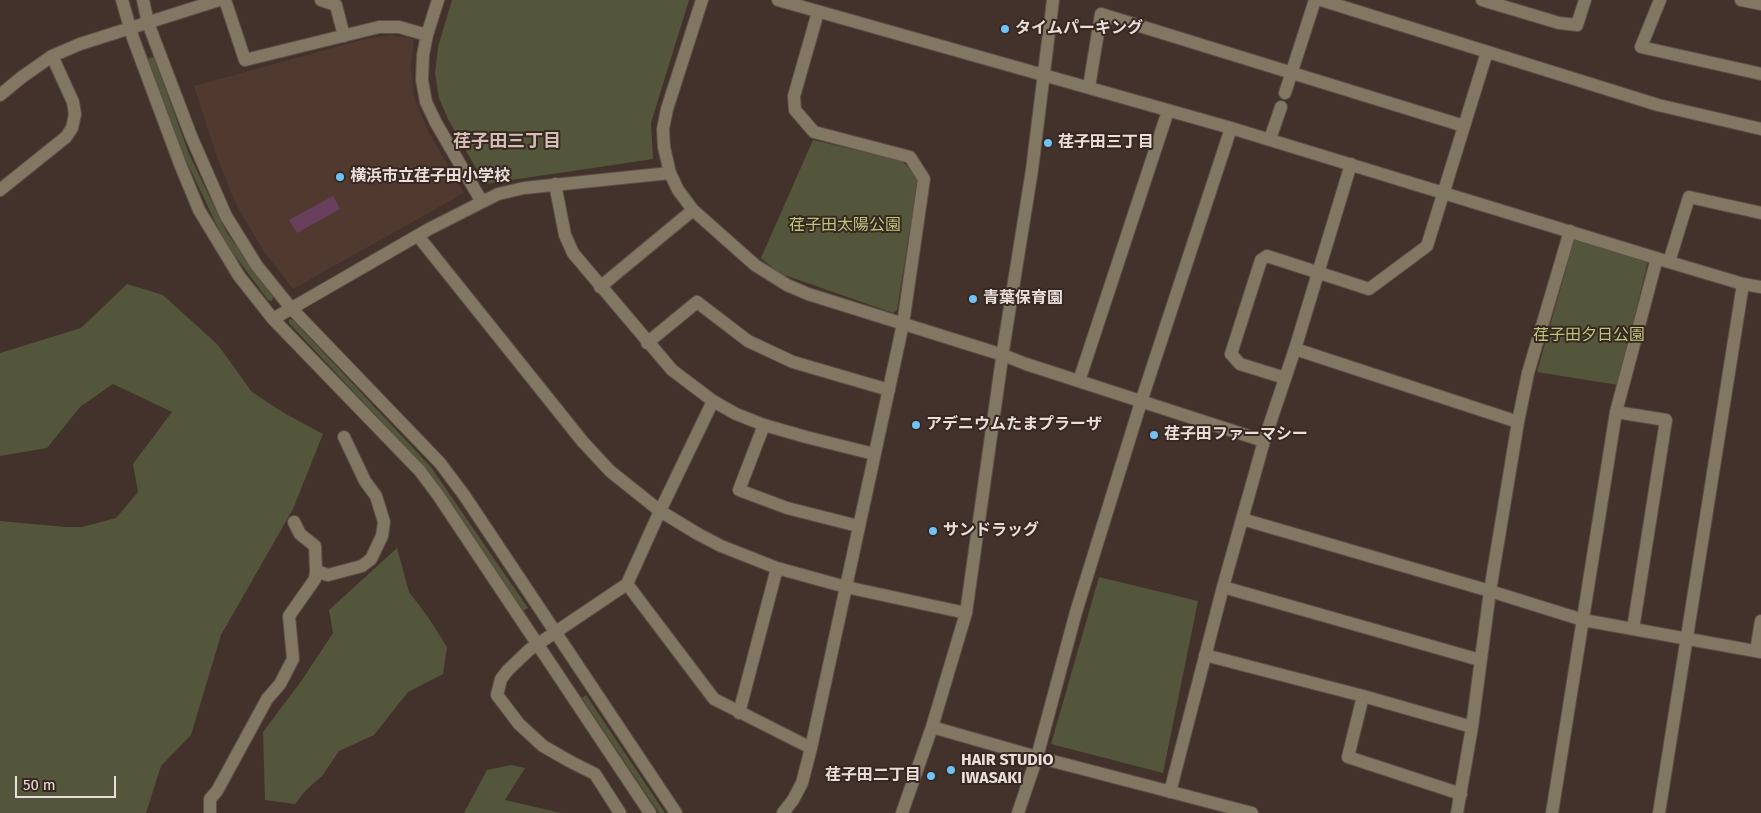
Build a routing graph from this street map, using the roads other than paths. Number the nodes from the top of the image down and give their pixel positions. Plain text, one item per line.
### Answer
1 (122, 0) edge
2 (143, 0) edge
3 (219, 0) edge
4 (225, 0) edge
5 (321, 0) edge
6 (438, 0) edge
7 (702, 0) edge
8 (778, 0) edge
9 (1053, 0) edge
10 (1314, 0) edge
11 (1321, 0) edge
12 (1482, 0) edge
13 (1585, 0) edge
14 (1660, 0) edge
15 (1741, 0) edge
16 (1761, 4) edge
17 (818, 12) junction
18 (148, 23) junction
19 (130, 28) junction
20 (427, 35) junction
21 (344, 36) junction
22 (1487, 52) junction
23 (52, 56) junction
24 (1292, 72) junction
25 (1761, 74) edge
26 (1044, 75) junction
27 (1089, 87) junction
28 (1285, 93) dead end
29 (0, 95) edge
30 (1280, 107) dead end
31 (1168, 110) junction
32 (1464, 126) junction
33 (1231, 128) junction
34 (1761, 129) edge
35 (1270, 139) junction
36 (1351, 164) junction
37 (670, 173) junction
38 (555, 184) junction
39 (0, 190) edge
40 (1444, 193) junction
41 (482, 202) junction
42 (693, 210) junction
43 (1761, 212) edge
44 (1570, 231) junction
45 (418, 236) junction
46 (1663, 260) junction
47 (1318, 273) junction
48 (1743, 284) junction
49 (600, 286) junction
50 (1761, 287) edge
51 (291, 308) junction
52 (273, 319) junction
53 (903, 324) junction
54 (647, 343) junction
55 (1294, 349) junction
56 (1003, 355) junction
57 (1285, 378) junction
58 (1079, 381) junction
59 (889, 390) junction
60 (712, 401) junction
61 (1141, 402) junction
62 (1616, 412) junction
63 (1518, 422) junction
64 (764, 425) junction
65 (344, 437) dead end
66 (1264, 441) junction
67 (874, 454) junction
68 (660, 511) junction
69 (1242, 519) junction
70 (294, 522) dead end
71 (858, 526) junction
72 (777, 568) junction
73 (316, 571) junction
74 (627, 584) junction
75 (846, 587) junction
76 (1223, 587) junction
77 (1490, 591) junction
78 (966, 613) junction
79 (1583, 620) junction
80 (1761, 621) edge
81 (1632, 629) junction
82 (554, 632) junction
83 (1686, 639) junction
84 (536, 644) junction
85 (1759, 651) edge
86 (1205, 655) junction
87 (1480, 660) junction
88 (1364, 696) junction
89 (739, 712) junction
90 (932, 727) junction
91 (1472, 727) junction
92 (811, 748) junction
93 (1037, 757) junction
94 (1170, 792) junction
95 (1461, 794) junction
96 (210, 813) edge
97 (620, 813) edge
98 (650, 813) edge
99 (676, 813) edge
100 (783, 813) edge
101 (902, 813) edge
102 (1018, 813) edge
103 (1252, 813) edge
104 (1457, 813) edge
105 (1552, 813) edge
106 (1659, 813) edge

1 - 19 street
2 - 18 street
3 - 18 street
4 - 21 street
5 - 21 street
6 - 20 street
7 - 37 street
8 - 17 street
9 - 26 street
10 - 24 street
11 - 22 street
12 - 13 street
14 - 25 street
15 - 16 street
17 - 26 street
17 - 53 street
18 - 19 street
18 - 51 street
19 - 23 street
19 - 52 street
20 - 21 street
20 - 41 street
22 - 32 street
22 - 34 street
23 - 29 street
23 - 39 street
24 - 27 street
24 - 28 street
24 - 32 street
26 - 27 street
26 - 56 street
27 - 31 street
30 - 35 street
31 - 33 street
31 - 58 street
32 - 40 street
33 - 35 street
33 - 61 street
35 - 36 street
36 - 40 street
36 - 47 street
37 - 38 street
37 - 42 street
38 - 41 street
38 - 49 street
40 - 44 street
40 - 47 street
41 - 45 street
42 - 49 street
42 - 53 street
43 - 46 street
44 - 46 street
44 - 63 street
45 - 51 street
45 - 68 street
46 - 48 street
46 - 62 street
47 - 55 street
47 - 57 street
48 - 50 street
48 - 83 street
49 - 54 street
51 - 52 street
51 - 82 street
52 - 84 street
53 - 56 street
53 - 59 street
54 - 59 street
54 - 60 street
55 - 57 street
55 - 63 street
56 - 58 street
56 - 78 street
57 - 66 street
58 - 61 street
59 - 67 street
60 - 64 street
60 - 68 street
61 - 66 street
61 - 93 street
62 - 79 street
62 - 81 street
63 - 77 street
64 - 67 street
64 - 71 street
65 - 73 street
66 - 69 street
67 - 71 street
68 - 72 street
68 - 74 street
69 - 76 street
69 - 77 street
70 - 73 street
71 - 75 street
72 - 75 street
72 - 89 street
73 - 96 street
74 - 82 street
74 - 89 street
75 - 78 street
75 - 92 street
76 - 86 street
76 - 87 street
77 - 79 street
77 - 87 street
78 - 90 street
79 - 81 street
79 - 105 street
80 - 85 street
81 - 83 street
82 - 84 street
82 - 99 street
83 - 85 street
83 - 106 street
84 - 97 street
84 - 98 street
86 - 88 street
86 - 94 street
87 - 91 street
88 - 91 street
88 - 95 street
89 - 92 street
90 - 93 street
90 - 101 street
91 - 95 street
92 - 100 street
93 - 94 street
93 - 102 street
94 - 103 street
95 - 104 street

